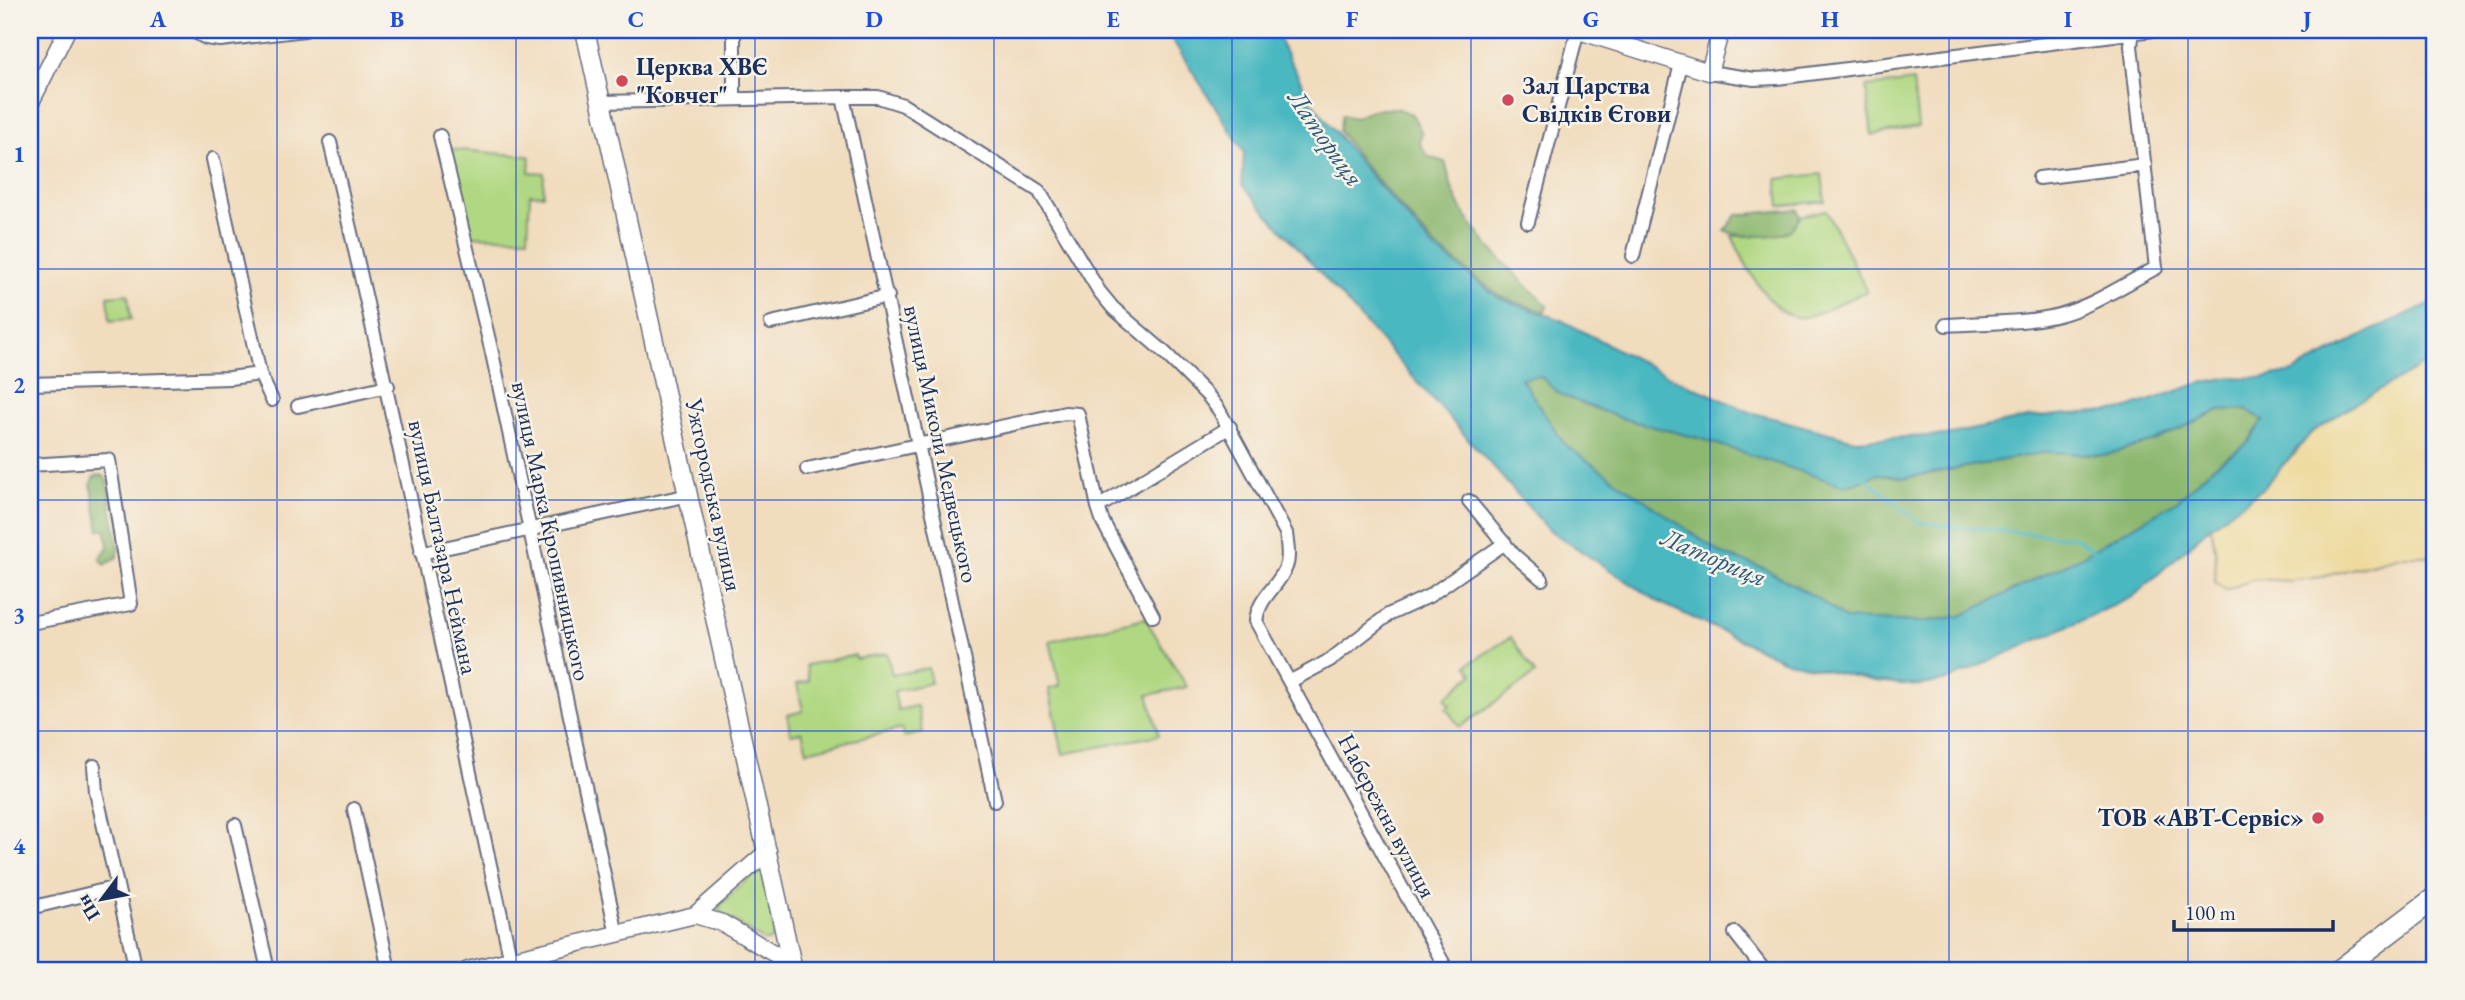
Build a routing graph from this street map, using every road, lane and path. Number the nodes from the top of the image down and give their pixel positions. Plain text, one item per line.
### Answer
1 (67, 30) edge
2 (191, 30) edge
3 (305, 30) edge
4 (586, 30) edge
5 (734, 30) edge
6 (1577, 30) edge
7 (1721, 30) edge
8 (2153, 30) edge
9 (2133, 31) edge
10 (1681, 64) junction
11 (1709, 72) junction
12 (734, 97) junction
13 (843, 97) junction
14 (601, 102) junction
15 (30, 104) edge
16 (440, 136) dead end
17 (330, 142) dead end
18 (213, 159) dead end
19 (2145, 165) junction
20 (2039, 178) dead end
21 (1528, 222) dead end
22 (1633, 256) dead end
23 (888, 296) junction
24 (771, 323) dead end
25 (1946, 325) dead end
26 (260, 374) junction
27 (30, 384) edge
28 (388, 386) junction
29 (272, 400) dead end
30 (298, 406) dead end
31 (1230, 427) junction
32 (918, 443) junction
33 (30, 465) edge
34 (807, 468) dead end
35 (689, 495) junction
36 (1469, 501) dead end
37 (1098, 507) junction
38 (528, 530) junction
39 (1505, 544) junction
40 (421, 554) junction
41 (1542, 579) dead end
42 (1153, 616) dead end
43 (30, 623) edge
44 (1291, 681) junction
45 (94, 766) dead end
46 (995, 801) dead end
47 (354, 809) dead end
48 (235, 824) dead end
49 (768, 851) junction
50 (117, 887) junction
51 (2435, 898) edge
52 (30, 908) edge
53 (695, 915) junction
54 (1735, 933) dead end
55 (617, 936) junction
56 (511, 961) junction
57 (793, 967) edge
58 (136, 970) edge
59 (268, 970) edge
60 (389, 970) edge
61 (468, 970) edge
62 (1447, 970) edge
63 (1764, 970) edge
64 (2340, 970) edge

1 - 15 street
2 - 3 street
4 - 14 main road, Ужгородська вулиця
5 - 12 street
6 - 10 street
6 - 21 street
7 - 11 street
8 - 9 street
9 - 11 street
9 - 19 street
10 - 11 street
10 - 22 street
12 - 13 street, Набережна вулиця
12 - 14 street, Набережна вулиця
13 - 23 street, вулиця Миколи Медвецького
13 - 31 street, Набережна вулиця
14 - 35 main road, Ужгородська вулиця
16 - 38 street, вулиця Марка Кропивницького
17 - 28 street, вулиця Балтазара Неймана
18 - 26 street
19 - 20 street
19 - 25 street
23 - 24 street
23 - 32 street, вулиця Миколи Медвецького
26 - 27 street
26 - 29 street
28 - 30 street
28 - 40 street, вулиця Балтазара Неймана
31 - 37 street
31 - 44 street, Набережна вулиця
32 - 34 street
32 - 37 street
32 - 46 street, вулиця Миколи Медвецького
33 - 43 street
35 - 38 street
35 - 49 main road, Ужгородська вулиця
36 - 39 street
37 - 42 street
38 - 40 street
38 - 55 street, вулиця Марка Кропивницького
39 - 41 street
39 - 44 street
40 - 56 street, вулиця Балтазара Неймана
44 - 62 street, Набережна вулиця
45 - 50 street
47 - 60 street
48 - 59 street
49 - 53 street
49 - 57 main road, Ужгородська вулиця
50 - 52 street
50 - 58 street
51 - 64 highway
53 - 55 street
53 - 57 street
54 - 63 street
55 - 56 street
56 - 61 street

